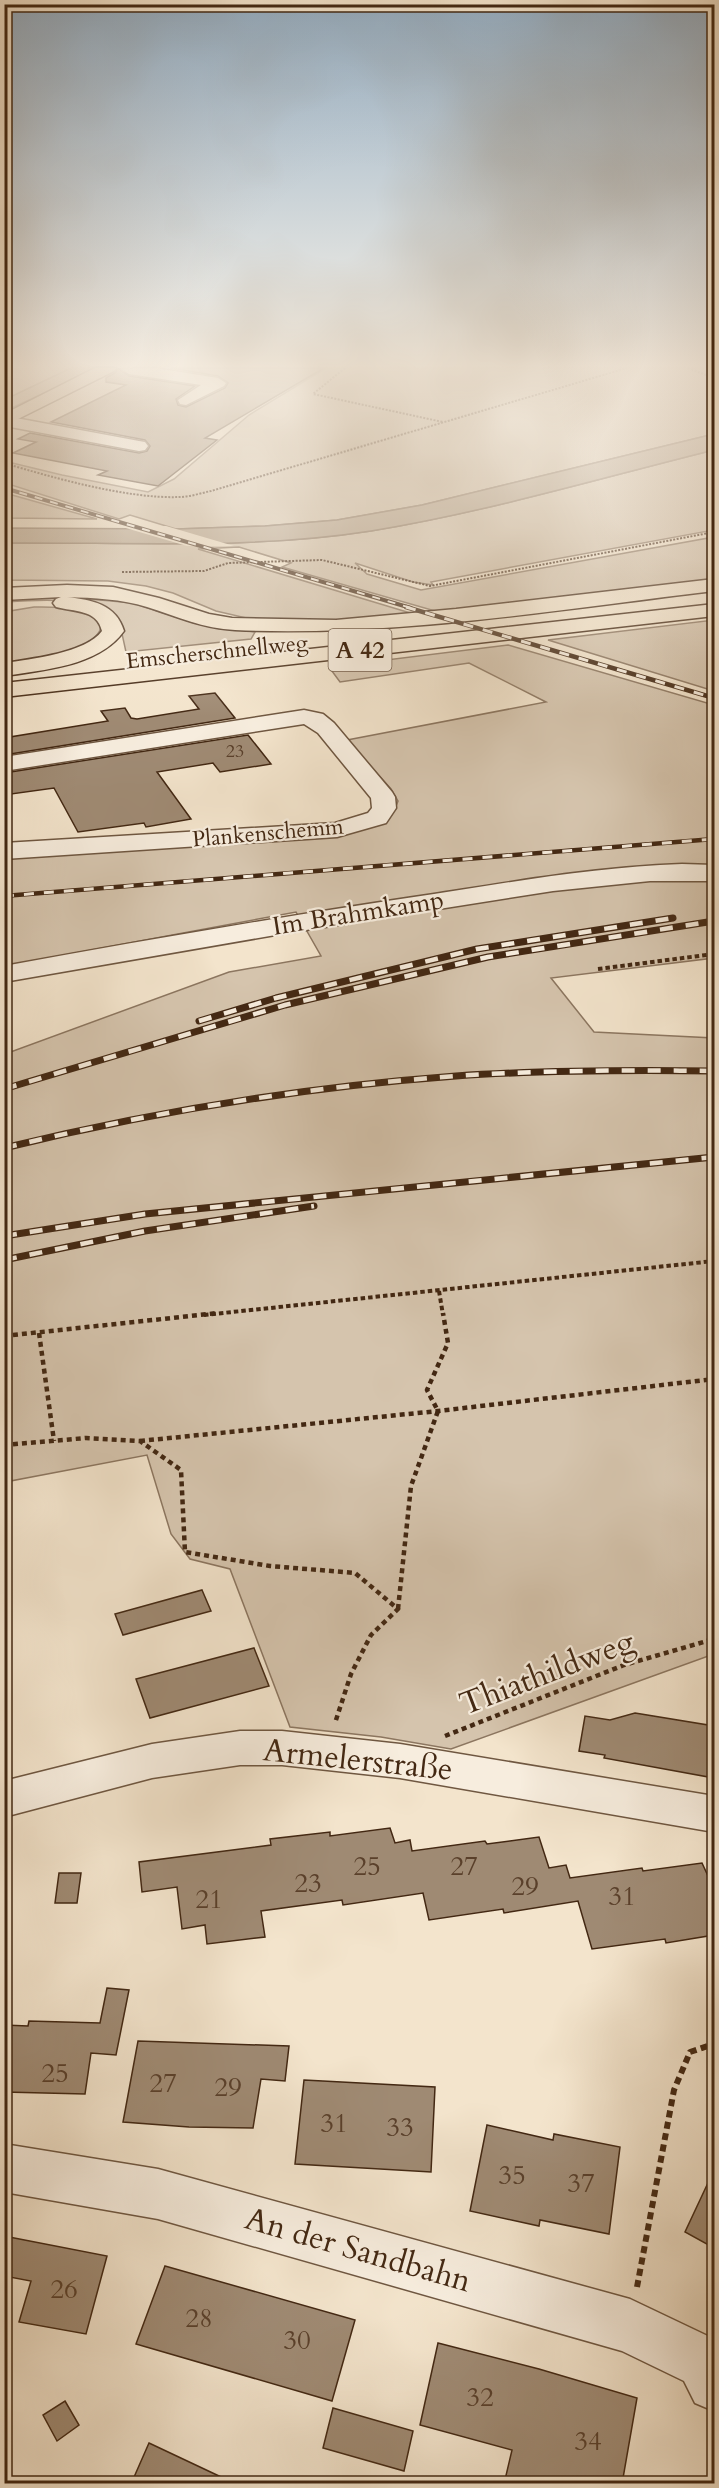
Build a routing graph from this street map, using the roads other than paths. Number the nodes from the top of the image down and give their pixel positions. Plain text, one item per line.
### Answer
1 (714, 585) edge
2 (4, 594) edge
3 (714, 594) edge
4 (4, 605) edge
5 (714, 610) edge
6 (4, 671) edge
7 (4, 690) edge
8 (4, 764) edge
9 (4, 851) edge
10 (714, 873) edge
11 (4, 974) edge
12 (4, 1799) edge
13 (714, 1814) edge
14 (4, 2168) edge
15 (709, 2373) edge

1 - 2 main road
3 - 6 main road, Emscherschnellweg / A 42
4 - 6 main road
5 - 7 main road, A 42
8 - 9 street, Plankenschemm
10 - 11 street, Im Brahmkamp
12 - 13 street, Armelerstraße
14 - 15 street, An der Sandbahn

